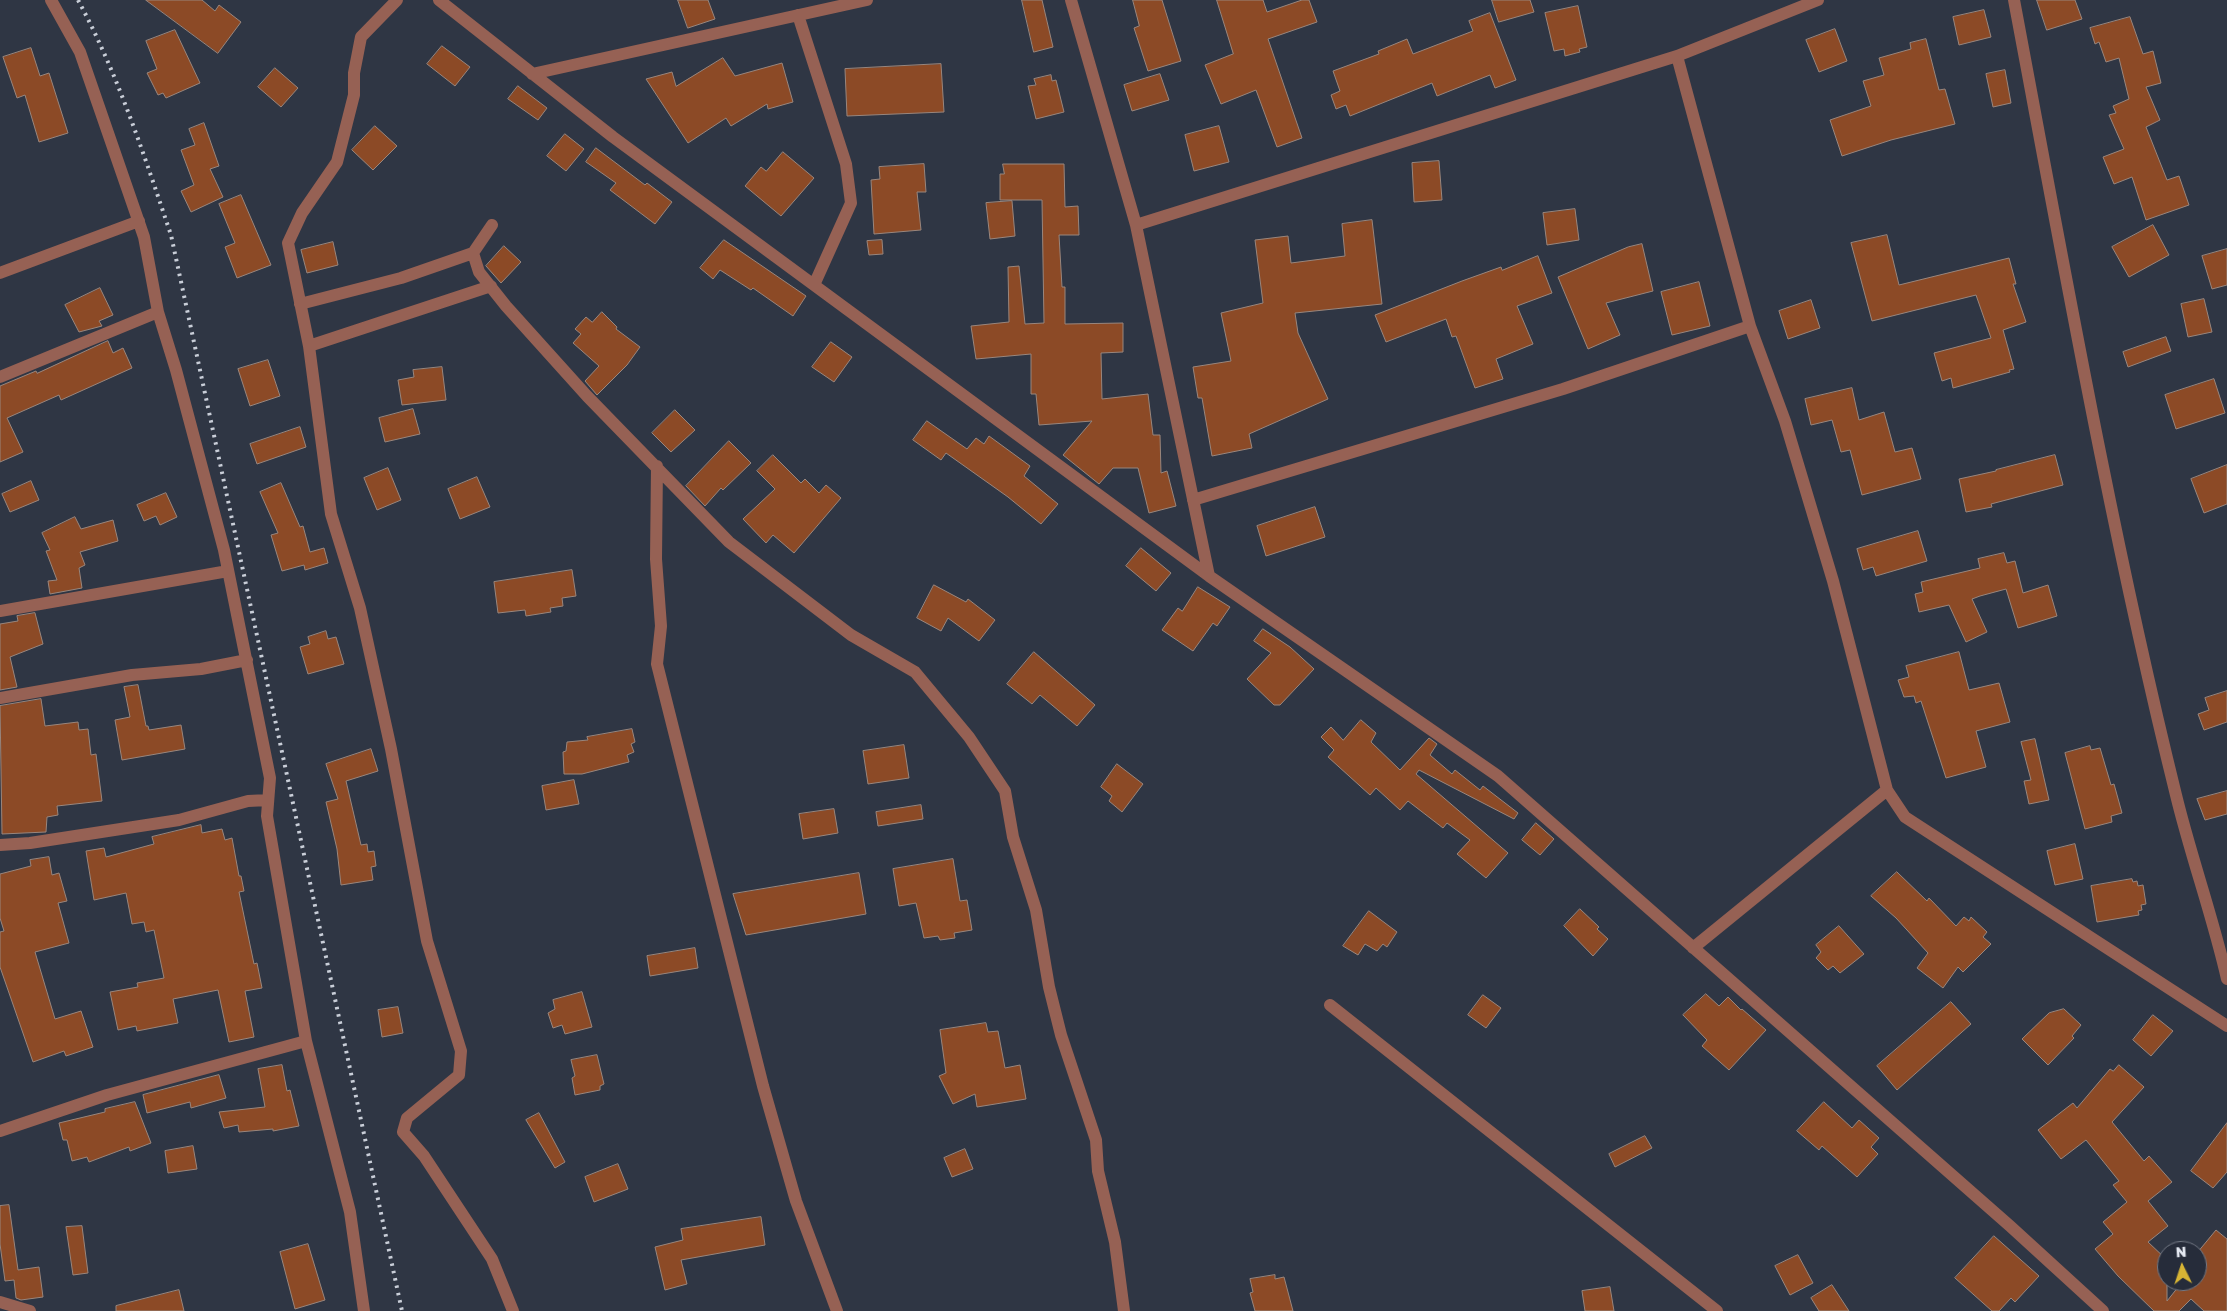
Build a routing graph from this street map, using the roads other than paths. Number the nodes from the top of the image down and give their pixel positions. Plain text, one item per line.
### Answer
1 (51, 0) edge
2 (397, 0) edge
3 (439, 0) edge
4 (867, 0) edge
5 (1071, 0) edge
6 (1818, 0) edge
7 (2014, 0) edge
8 (798, 16) junction
9 (1676, 56) junction
10 (532, 74) junction
11 (138, 221) junction
12 (492, 225) dead end
13 (1136, 225) junction
14 (473, 253) junction
15 (0, 273) edge
16 (491, 286) junction
17 (814, 286) junction
18 (300, 304) junction
19 (158, 312) junction
20 (1750, 326) junction
21 (309, 346) junction
22 (0, 377) edge
23 (657, 466) junction
24 (1193, 500) junction
25 (228, 571) junction
26 (1209, 576) junction
27 (0, 611) edge
28 (247, 660) junction
29 (0, 698) edge
30 (1887, 790) junction
31 (268, 800) junction
32 (0, 845) edge
33 (1693, 948) junction
34 (2227, 979) edge
35 (1330, 1005) dead end
36 (2227, 1026) edge
37 (306, 1041) junction
38 (0, 1131) edge
39 (0, 1302) edge
40 (30, 1311) edge
41 (364, 1311) edge
42 (512, 1311) edge
43 (837, 1311) edge
44 (1124, 1311) edge
45 (1718, 1311) edge
46 (2103, 1311) edge

1 - 11 street
2 - 18 street
3 - 10 street
4 - 8 street
5 - 13 street
6 - 9 street
7 - 34 street
8 - 10 street
8 - 17 street
9 - 13 street
9 - 20 street
10 - 17 street
11 - 15 street
11 - 19 street
12 - 14 street
13 - 24 street
14 - 16 street
14 - 18 street
16 - 21 street
16 - 23 street
17 - 26 street
18 - 21 street
19 - 22 street
19 - 25 street
20 - 24 street
20 - 30 street
21 - 42 street
23 - 43 street
23 - 44 street
24 - 26 street
25 - 27 street
25 - 28 street
26 - 33 street
28 - 29 street
28 - 31 street
30 - 33 street
30 - 36 street
31 - 32 street
31 - 37 street
33 - 46 street
35 - 45 street
37 - 38 street
37 - 41 street
39 - 40 street

